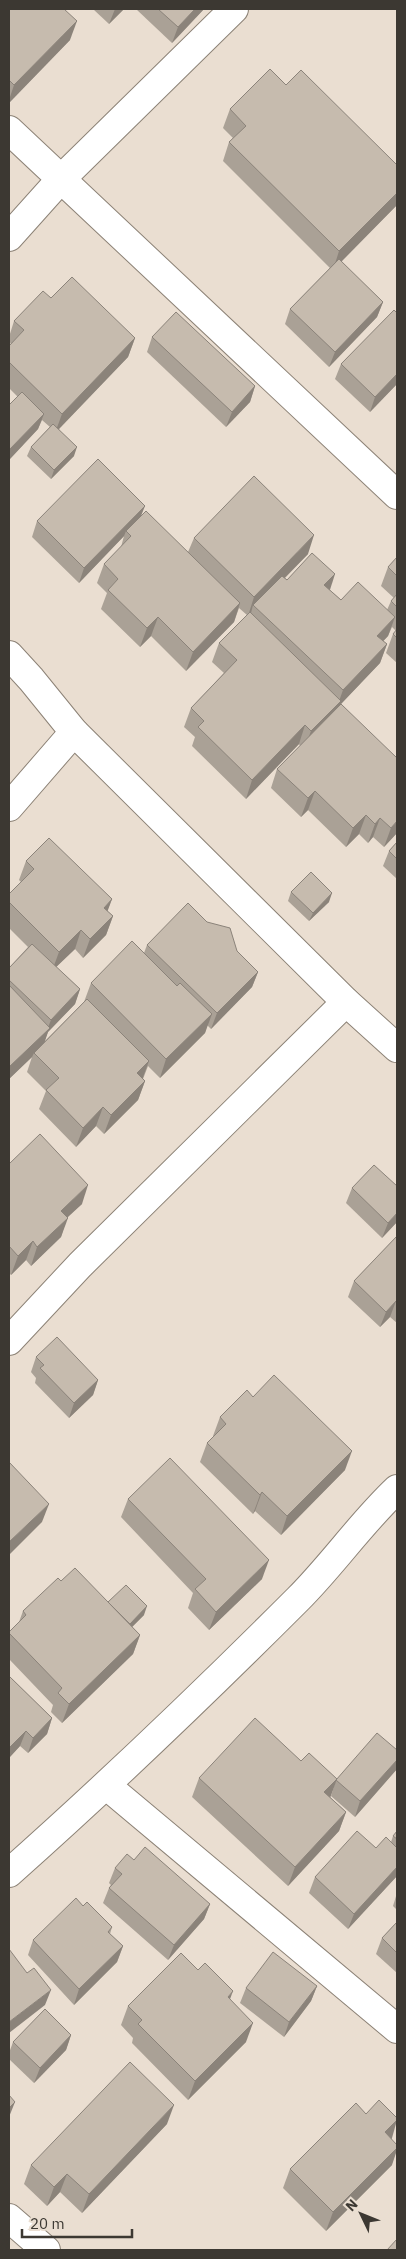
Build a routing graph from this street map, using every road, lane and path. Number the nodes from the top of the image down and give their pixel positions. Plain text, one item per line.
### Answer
1 (234, 9) edge
2 (9, 130) edge
3 (60, 180) junction
4 (9, 237) edge
5 (397, 495) edge
6 (9, 655) edge
7 (74, 732) junction
8 (9, 807) edge
9 (346, 1002) junction
10 (397, 1048) edge
11 (9, 1341) edge
12 (397, 1489) edge
13 (107, 1786) junction
14 (9, 1873) edge
15 (397, 2029) edge
16 (9, 2218) edge
17 (46, 2250) edge

1 - 3 street
2 - 3 street
3 - 4 street
3 - 5 street
6 - 7 street
7 - 8 street
7 - 9 street
9 - 10 street
9 - 11 street
12 - 13 street
13 - 14 street
13 - 15 street
16 - 17 street

